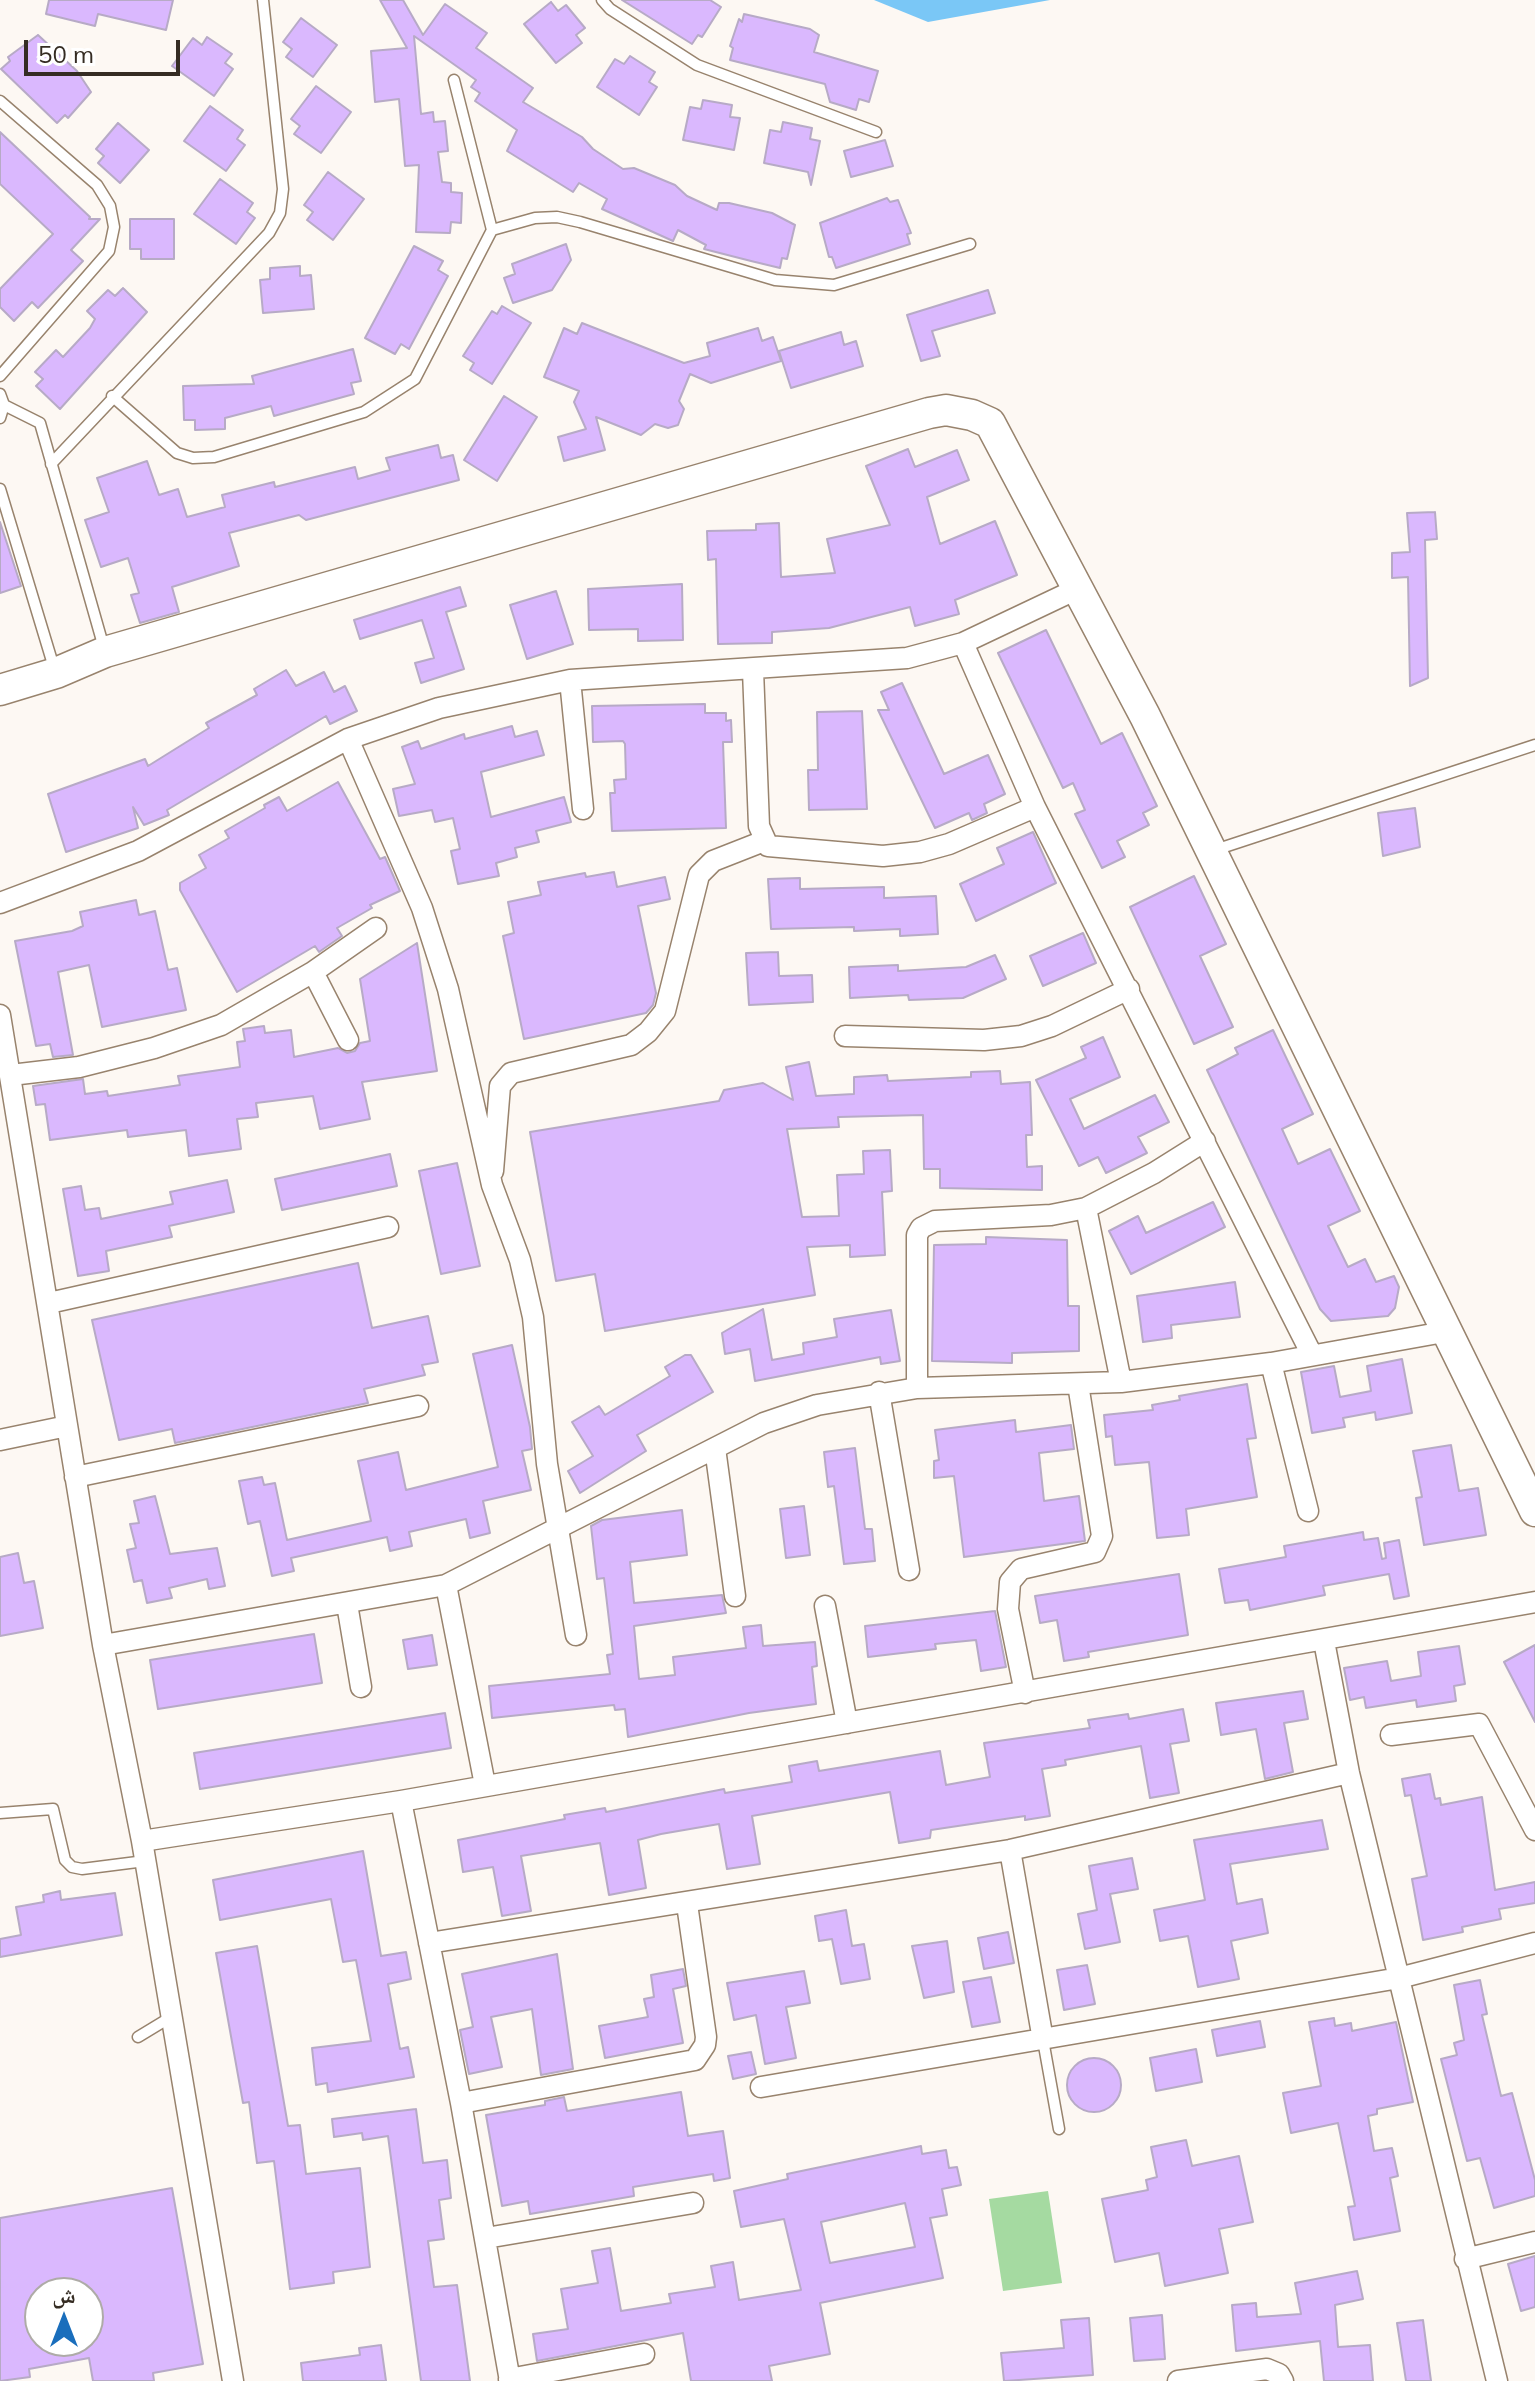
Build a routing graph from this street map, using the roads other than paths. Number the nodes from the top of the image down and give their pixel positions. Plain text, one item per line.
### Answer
1 (263, 0) edge
2 (602, 0) edge
3 (454, 80) dead end
4 (0, 101) edge
5 (876, 132) dead end
6 (492, 230) junction
7 (970, 244) dead end
8 (0, 376) edge
9 (112, 396) junction
10 (2, 400) edge
11 (0, 418) edge
12 (51, 464) junction
13 (0, 489) edge
14 (1079, 588) junction
15 (963, 643) junction
16 (105, 652) junction
17 (753, 670) junction
18 (56, 673) junction
19 (570, 680) junction
20 (0, 690) edge
21 (348, 739) junction
22 (1535, 745) edge
23 (1035, 807) junction
24 (583, 809) dead end
25 (764, 841) junction
26 (1210, 851) junction
27 (0, 903) edge
28 (376, 928) dead end
29 (313, 972) junction
30 (1129, 989) junction
31 (0, 1015) edge
32 (845, 1036) dead end
33 (348, 1040) dead end
34 (11, 1075) junction
35 (1205, 1141) junction
36 (492, 1185) junction
37 (1086, 1208) junction
38 (388, 1227) dead end
39 (49, 1303) junction
40 (1444, 1332) junction
41 (1311, 1353) junction
42 (1271, 1363) junction
43 (1121, 1382) junction
44 (1078, 1384) junction
45 (917, 1388) junction
46 (879, 1392) junction
47 (418, 1406) dead end
48 (67, 1426) junction
49 (0, 1440) edge
50 (715, 1448) junction
51 (75, 1477) junction
52 (1308, 1511) dead end
53 (1535, 1511) edge
54 (557, 1528) junction
55 (909, 1570) dead end
56 (446, 1585) junction
57 (735, 1596) dead end
58 (1535, 1602) edge
59 (347, 1604) junction
60 (825, 1606) dead end
61 (576, 1635) dead end
62 (1324, 1641) junction
63 (103, 1645) junction
64 (361, 1687) dead end
65 (1025, 1693) junction
66 (847, 1723) junction
67 (1391, 1735) dead end
68 (1349, 1773) junction
69 (485, 1785) junction
70 (401, 1801) junction
71 (0, 1813) edge
72 (1535, 1830) edge
73 (1010, 1850) junction
74 (143, 1851) junction
75 (687, 1904) junction
76 (429, 1943) junction
77 (1535, 1943) edge
78 (1399, 1978) junction
79 (171, 2017) junction
80 (138, 2037) dead end
81 (1043, 2040) junction
82 (761, 2087) dead end
83 (461, 2103) junction
84 (1059, 2129) dead end
85 (693, 2203) dead end
86 (486, 2238) junction
87 (1535, 2242) edge
88 (1465, 2259) junction
89 (644, 2354) dead end
90 (510, 2380) edge
91 (233, 2381) edge
92 (1178, 2381) edge
93 (1283, 2381) edge
94 (1497, 2381) edge

1 - 9 lane
2 - 5 lane
3 - 6 lane
4 - 8 lane
6 - 7 lane
6 - 9 lane
9 - 12 lane
10 - 11 lane
10 - 12 lane
12 - 16 lane
13 - 18 lane
14 - 15 street
14 - 16 street
14 - 26 street
15 - 17 street
15 - 23 street
16 - 18 street
17 - 19 street
17 - 25 street
18 - 20 street
19 - 21 street
19 - 24 street
21 - 27 street
21 - 36 street
22 - 26 lane
23 - 25 street
23 - 30 street
25 - 36 street
26 - 40 street
28 - 29 street
29 - 33 street
29 - 34 street
30 - 32 street
30 - 35 street
31 - 34 street
34 - 39 street
35 - 37 street
35 - 41 street
36 - 54 street
37 - 43 street
37 - 45 street
38 - 39 street
39 - 48 street
40 - 41 street
40 - 53 street
41 - 42 street
42 - 43 street
42 - 52 street
43 - 44 street
44 - 45 street
44 - 65 street
45 - 46 street
46 - 50 street
46 - 55 street
47 - 51 street
48 - 49 street
48 - 51 street
50 - 54 street
50 - 57 street
51 - 63 street
54 - 56 street
54 - 61 street
56 - 59 street
56 - 69 street
58 - 62 street
59 - 63 street
59 - 64 street
60 - 66 street
62 - 65 street
62 - 68 street
63 - 74 street
65 - 66 street
66 - 69 street
67 - 72 street
68 - 73 street
68 - 78 street
69 - 70 street
70 - 74 street
70 - 76 street
71 - 74 lane
73 - 75 street
73 - 81 street
74 - 79 street
75 - 76 street
75 - 83 street
76 - 83 street
77 - 78 street
78 - 81 street
78 - 88 street
79 - 80 lane
79 - 91 street
81 - 82 street
81 - 84 lane
83 - 86 street
85 - 86 street
86 - 90 street
87 - 88 street
88 - 94 street
89 - 90 street
92 - 93 street

